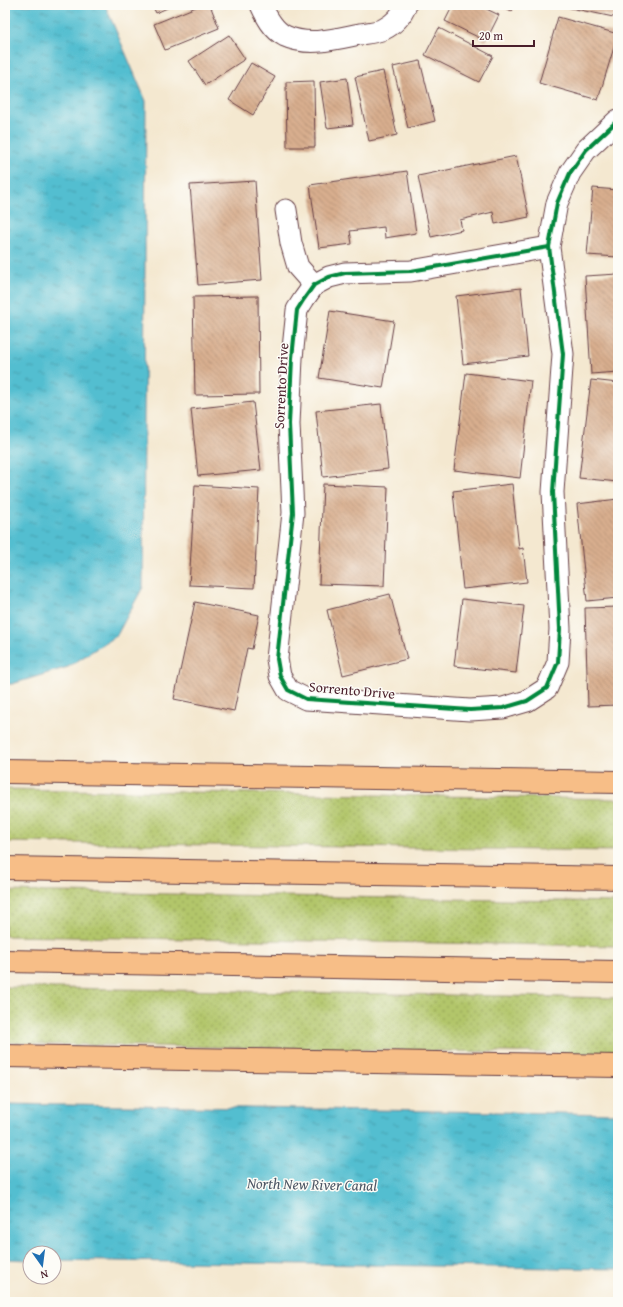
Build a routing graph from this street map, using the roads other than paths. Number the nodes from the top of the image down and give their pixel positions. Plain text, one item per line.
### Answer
1 (261, 5) edge
2 (406, 5) edge
3 (618, 120) edge
4 (286, 210) dead end
5 (549, 248) junction
6 (314, 285) junction
7 (5, 772) edge
8 (618, 782) edge
9 (5, 868) edge
10 (618, 878) edge
11 (5, 961) edge
12 (618, 972) edge
13 (5, 1056) edge
14 (618, 1066) edge

1 - 2 street
3 - 5 street, Sorrento Drive
4 - 6 street
5 - 6 street
5 - 6 street, Sorrento Drive
7 - 8 main road
9 - 10 main road
11 - 12 main road
13 - 14 main road

